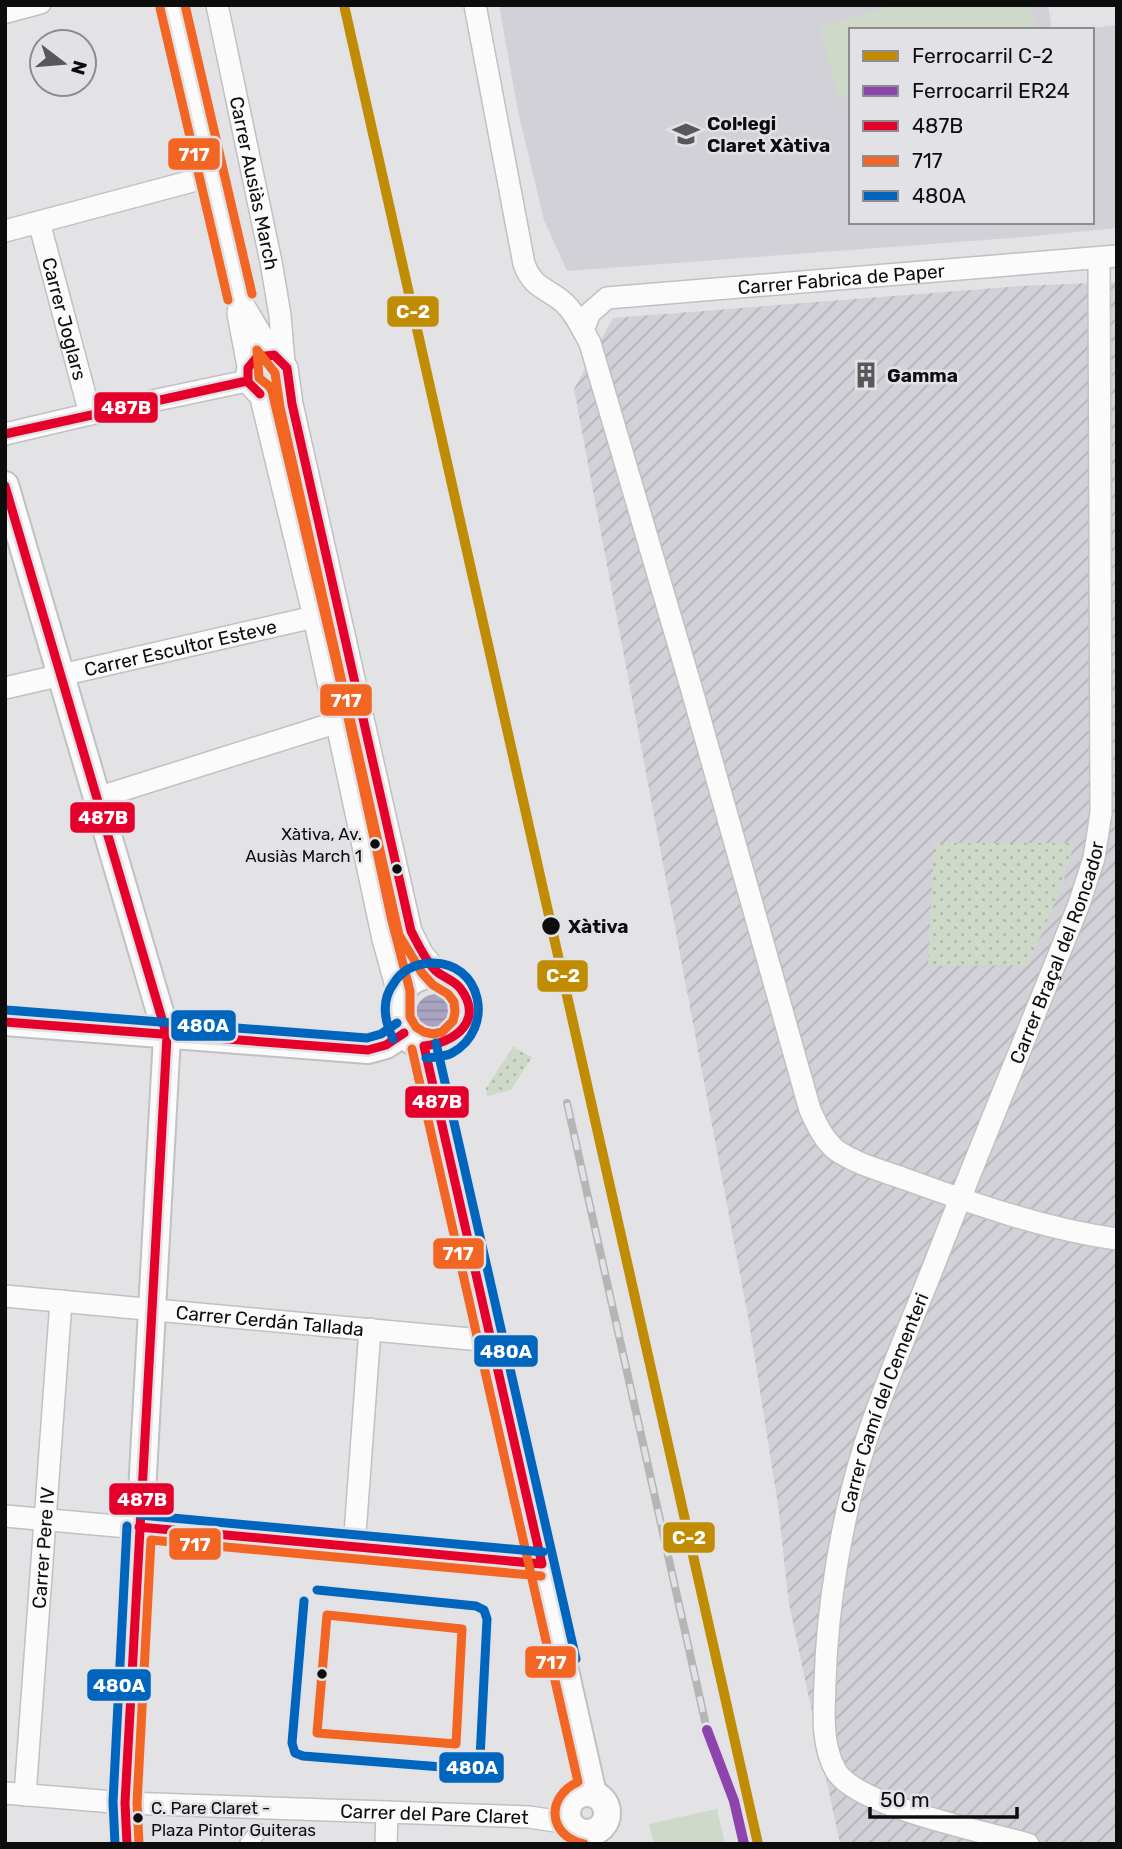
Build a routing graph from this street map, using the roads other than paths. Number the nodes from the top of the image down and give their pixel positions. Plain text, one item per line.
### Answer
1 (42, 5) edge
2 (172, 5) edge
3 (217, 5) edge
4 (475, 5) edge
5 (5, 15) edge
6 (211, 176) junction
7 (39, 222) junction
8 (5, 231) edge
9 (1108, 258) edge
10 (240, 299) junction
11 (583, 330) junction
12 (284, 366) junction
13 (252, 381) junction
14 (90, 414) junction
15 (5, 434) edge
16 (5, 485) edge
17 (314, 617) junction
18 (62, 675) junction
19 (5, 688) edge
20 (338, 722) junction
21 (97, 798) junction
22 (440, 975) junction
23 (399, 997) junction
24 (5, 1023) edge
25 (167, 1035) junction
26 (414, 1039) junction
27 (960, 1199) junction
28 (1117, 1239) edge
29 (5, 1296) edge
30 (61, 1301) junction
31 (152, 1309) junction
32 (370, 1329) junction
33 (492, 1341) junction
34 (5, 1516) edge
35 (44, 1520) junction
36 (139, 1527) junction
37 (354, 1548) junction
38 (542, 1564) junction
39 (15, 1794) edge
40 (125, 1802) junction
41 (387, 1812) junction
42 (590, 1834) edge
43 (127, 1844) edge
44 (386, 1844) edge
45 (1028, 1844) edge

1 - 5 street
2 - 6 street, Carrer Ausiàs March
3 - 12 street, Carrer Ausiàs March
4 - 11 street
6 - 7 street
6 - 10 street, Carrer Ausiàs March
7 - 8 street
7 - 14 street, Carrer Joglars
9 - 11 street, Carrer Fabrica de Paper
9 - 27 street, Carrer Braçal del Roncador
10 - 12 street, Carrer Ausiàs March
10 - 13 street, Carrer Ausiàs March
11 - 27 street
12 - 13 street
12 - 13 street
12 - 22 street, Carrer Ausiàs March
13 - 14 street
13 - 17 street, Carrer Ausiàs March
14 - 15 street
16 - 18 street
17 - 18 street, Carrer Escultor Esteve
17 - 20 street, Carrer Ausiàs March
18 - 19 street, Carrer Escultor Esteve
18 - 21 street
20 - 21 street
20 - 23 street, Carrer Ausiàs March
21 - 25 street
22 - 23 street
22 - 26 street
23 - 26 street
24 - 25 street
25 - 26 street
25 - 31 street
26 - 33 street
27 - 28 street
27 - 45 street, Carrer Camí del Cementeri
29 - 30 street, Carrer Cerdán Tallada
30 - 31 street, Carrer Cerdán Tallada
30 - 35 street, Carrer Pere IV
31 - 32 street, Carrer Cerdán Tallada
31 - 36 street
32 - 33 street, Carrer Cerdán Tallada
32 - 37 street
33 - 38 street
34 - 35 street
35 - 36 street
35 - 39 street, Carrer Pere IV
36 - 37 street
36 - 40 street
37 - 38 street
38 - 42 street
39 - 40 street, Carrer del Pare Claret
40 - 41 street, Carrer del Pare Claret
40 - 43 street
41 - 42 street, Carrer del Pare Claret
41 - 44 street

